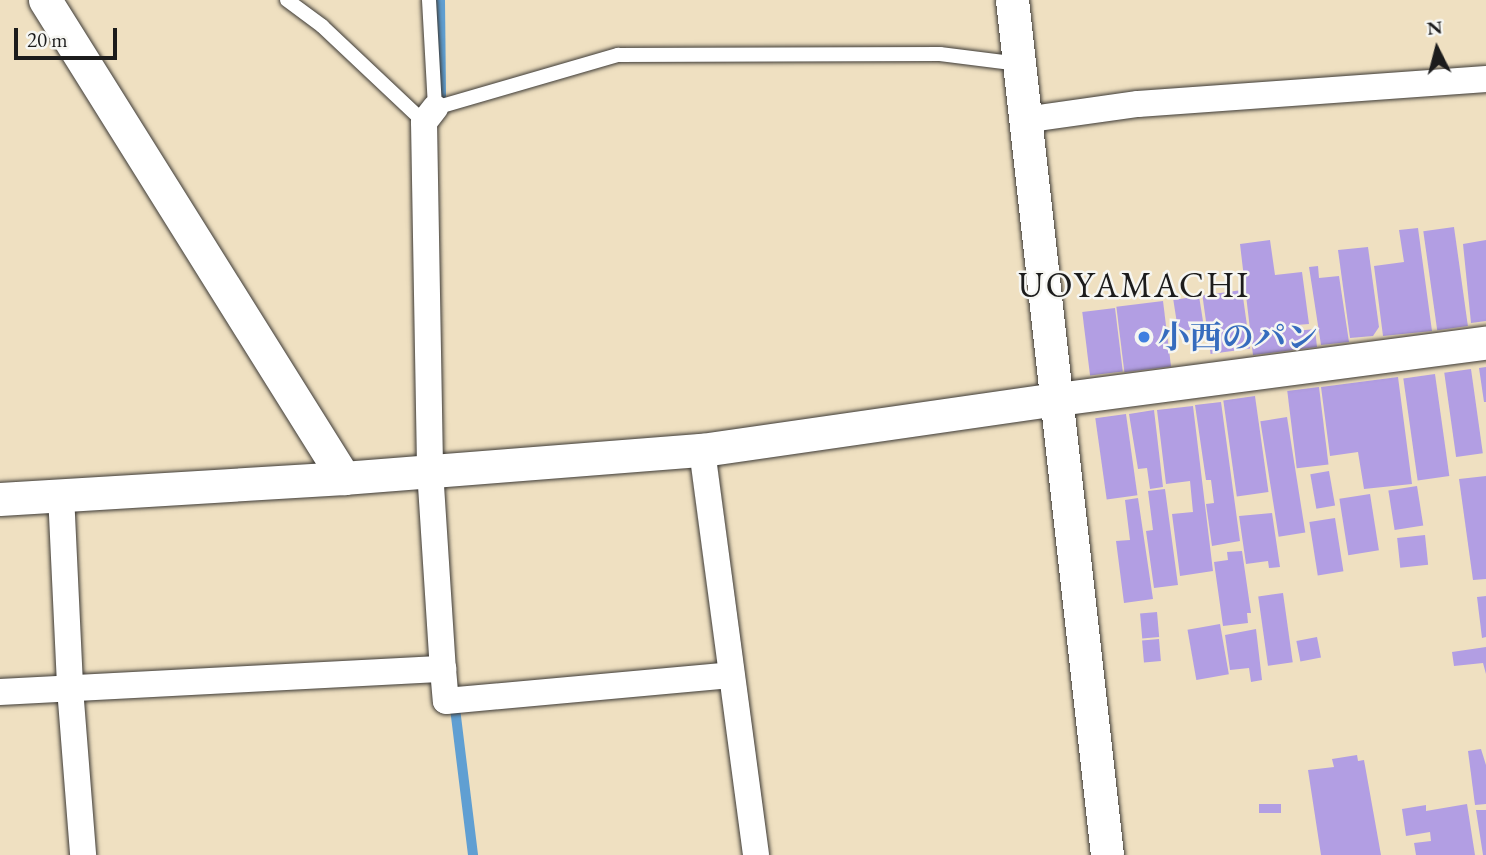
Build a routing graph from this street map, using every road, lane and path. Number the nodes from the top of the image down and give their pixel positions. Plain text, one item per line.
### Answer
1 (45, 0) edge
2 (287, 0) edge
3 (429, 0) edge
4 (1012, 0) edge
5 (1019, 64) junction
6 (1486, 79) edge
7 (429, 115) junction
8 (1024, 120) junction
9 (1486, 343) edge
10 (1058, 399) junction
11 (702, 450) junction
12 (430, 470) junction
13 (344, 478) junction
14 (61, 494) junction
15 (0, 499) edge
16 (443, 669) junction
17 (731, 675) junction
18 (70, 688) junction
19 (0, 692) edge
20 (83, 855) edge
21 (756, 855) edge
22 (1107, 855) edge

1 - 13 street
2 - 7 lane
3 - 7 lane
4 - 5 street
5 - 7 lane
5 - 8 street
6 - 8 street
7 - 12 street
8 - 10 street
9 - 10 street
10 - 11 street
10 - 22 street
11 - 12 street
11 - 17 street
12 - 13 street
12 - 16 street
13 - 14 street
14 - 15 street
14 - 18 street
16 - 17 street
16 - 18 street
17 - 21 street
18 - 19 street
18 - 20 street

